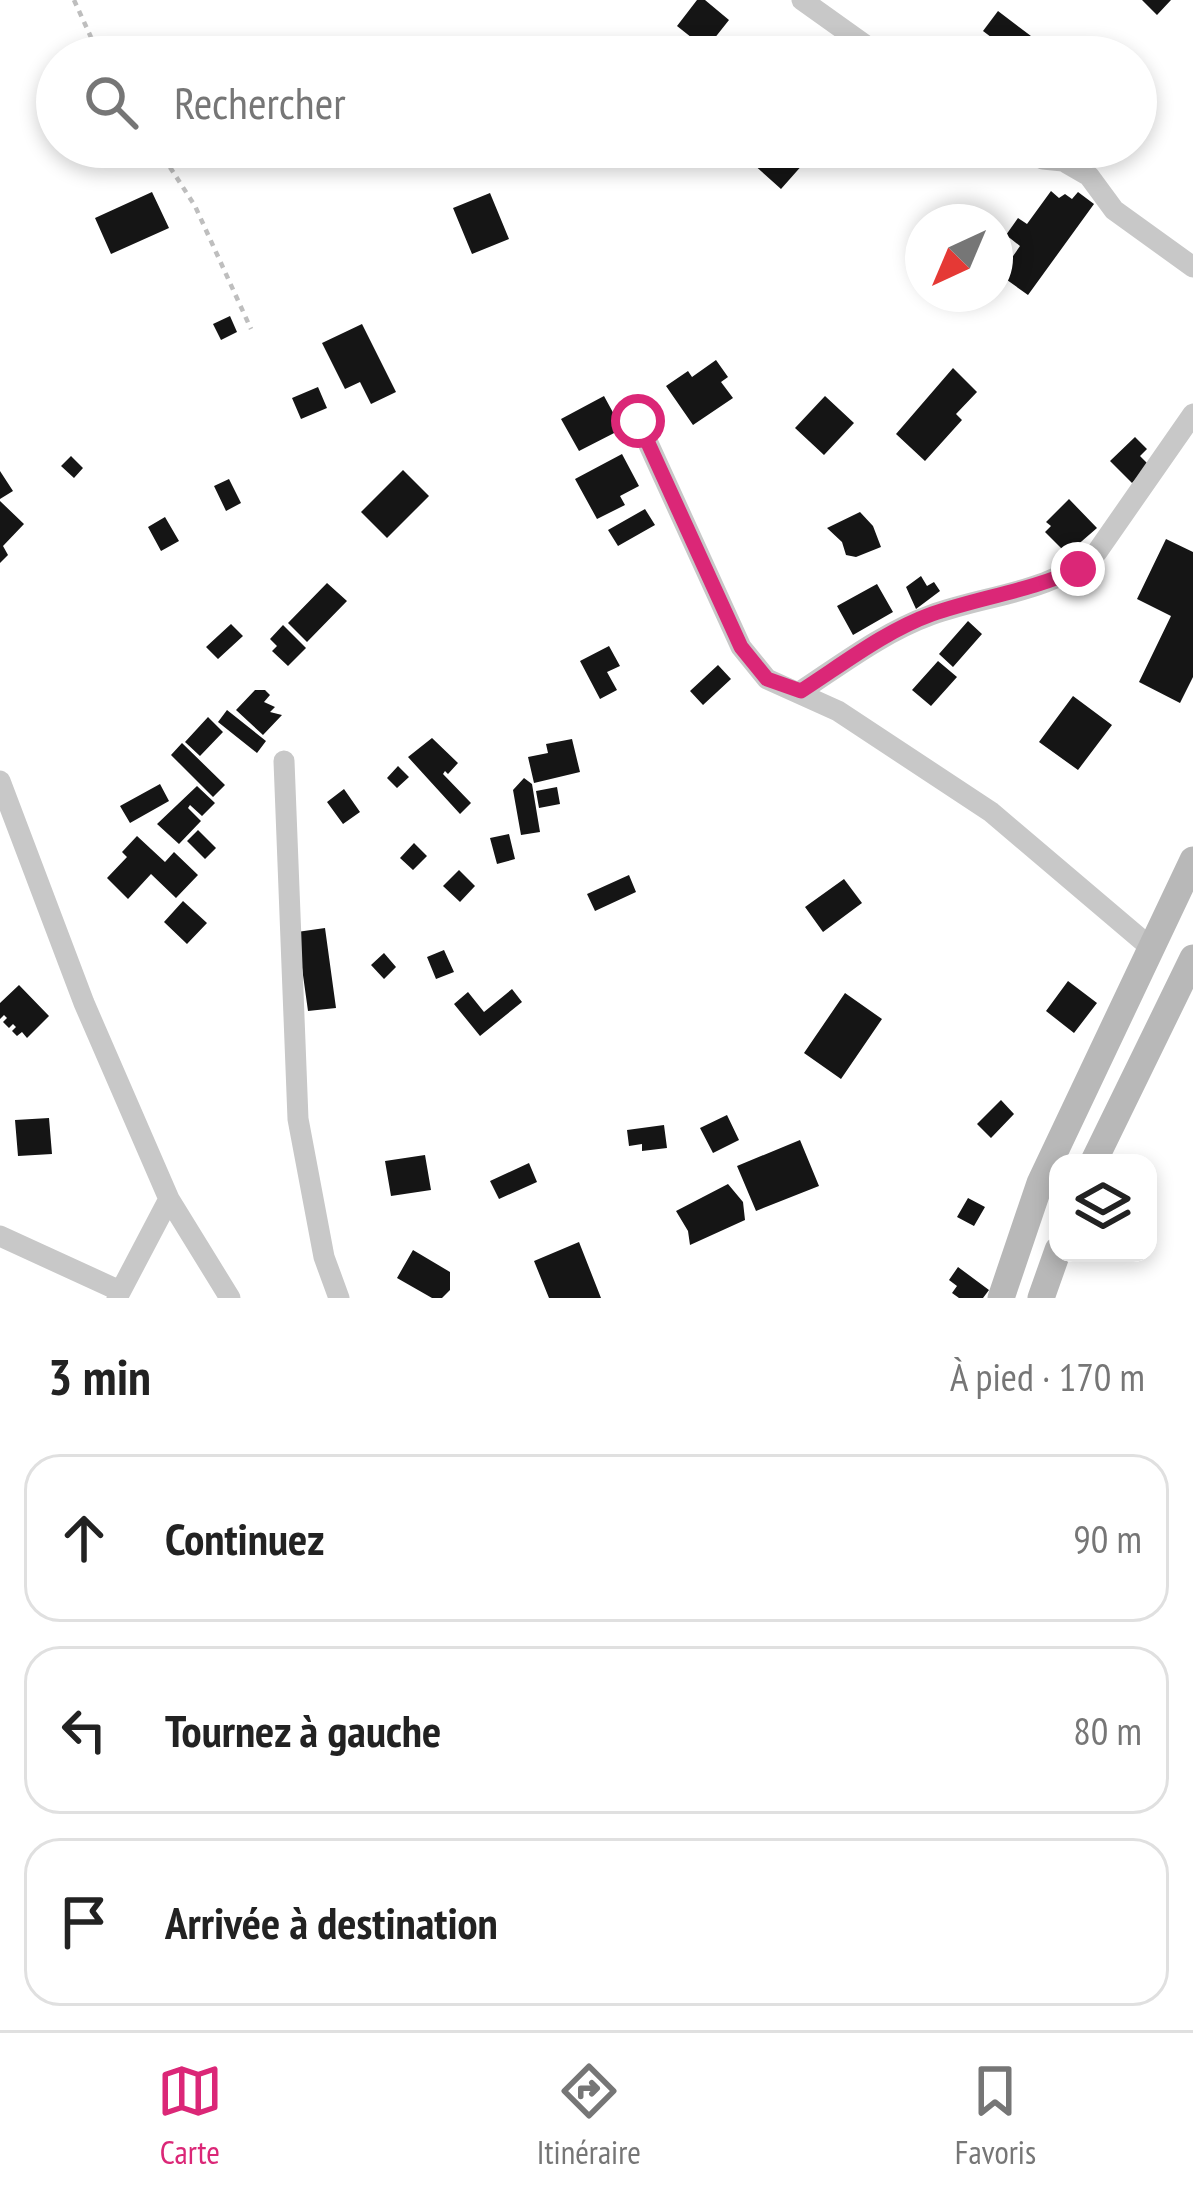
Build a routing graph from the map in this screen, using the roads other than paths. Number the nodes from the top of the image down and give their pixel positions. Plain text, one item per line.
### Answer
1 (802, 0) edge
2 (853, 36) edge
3 (1075, 168) edge
4 (1193, 267) edge
5 (1193, 414) edge
6 (638, 421) dead end
7 (801, 691) junction
8 (284, 761) dead end
9 (0, 781) edge
10 (1193, 860) edge
11 (1150, 947) junction
12 (1193, 958) edge
13 (1097, 1154) edge
14 (169, 1199) junction
15 (0, 1236) edge
16 (1054, 1262) edge
17 (119, 1294) edge
18 (230, 1298) edge
19 (340, 1298) edge
20 (1001, 1298) edge
21 (1041, 1298) edge

1 - 2 street
3 - 4 street
5 - 7 street
6 - 7 street
7 - 11 street
8 - 19 street
9 - 14 street
10 - 11 street
11 - 20 street
12 - 13 street
14 - 17 street
14 - 18 street
15 - 17 street
16 - 21 street

